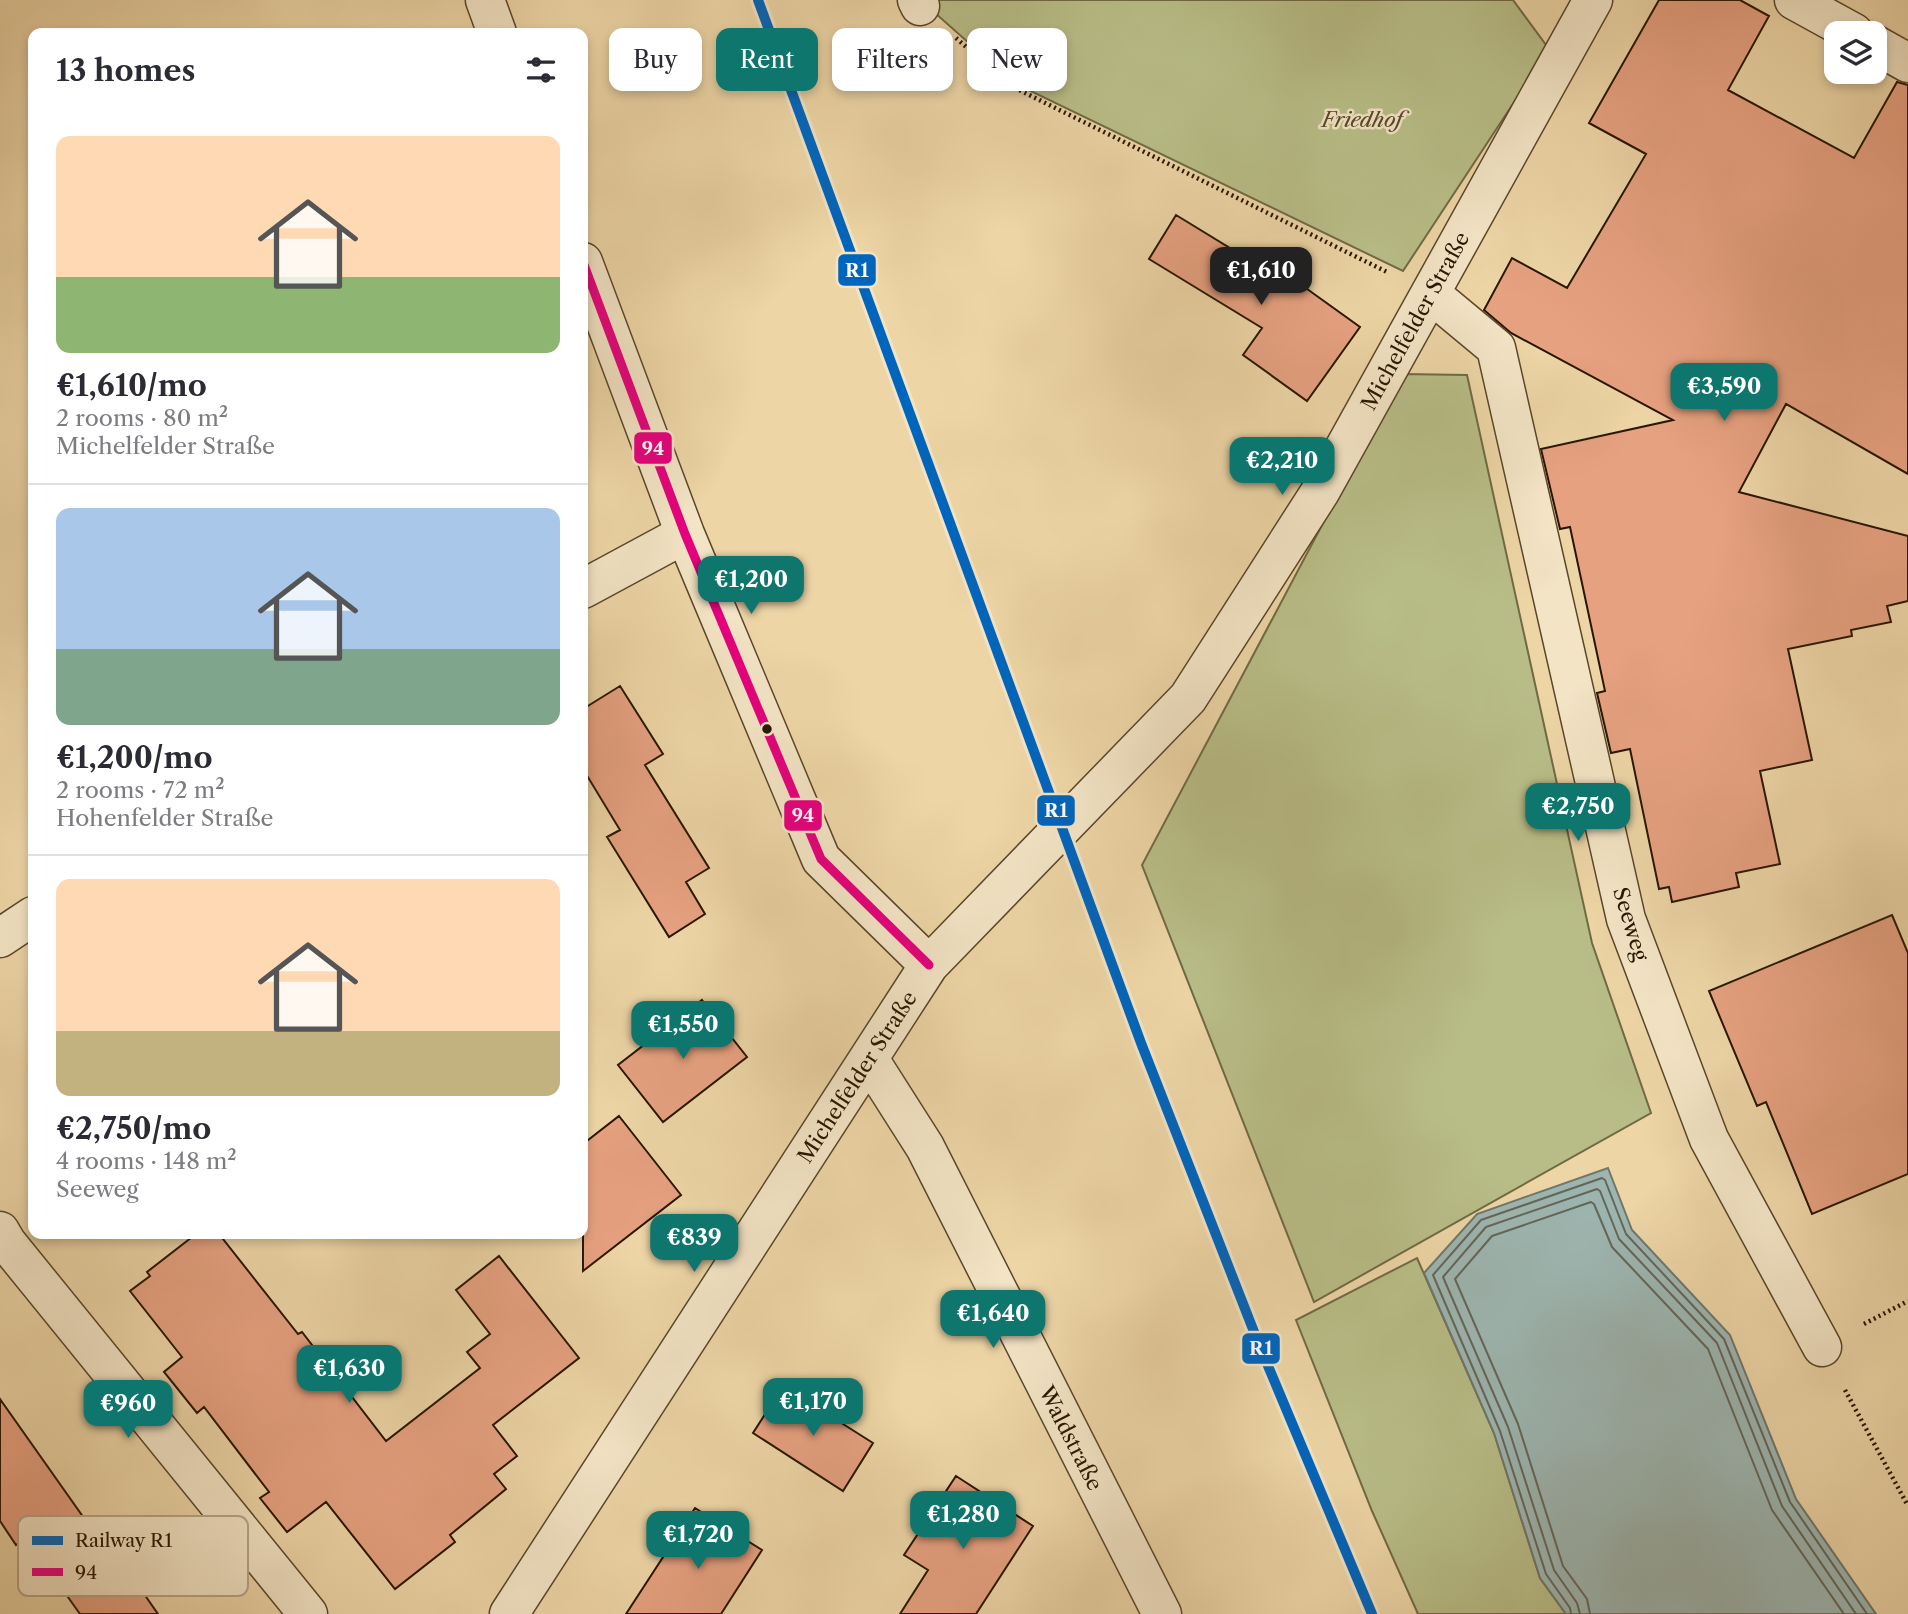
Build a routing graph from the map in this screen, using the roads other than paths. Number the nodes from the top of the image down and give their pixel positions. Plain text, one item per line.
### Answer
1 (485, 0) edge
2 (1593, 0) edge
3 (1794, 0) edge
4 (1832, 21) edge
5 (495, 28) edge
6 (1887, 51) edge
7 (1908, 63) edge
8 (588, 275) edge
9 (1431, 294) junction
10 (685, 534) junction
11 (588, 586) edge
12 (28, 919) edge
13 (0, 938) edge
14 (929, 965) junction
15 (869, 1059) junction
16 (0, 1231) edge
17 (1822, 1347) road end
18 (229, 1516) edge
19 (248, 1539) edge
20 (1149, 1608) edge
21 (308, 1614) edge
22 (509, 1614) edge

1 - 5 street
2 - 9 street, Michelfelder Straße
3 - 4 street
6 - 7 street
8 - 10 street
9 - 14 street, Michelfelder Straße
9 - 17 street, Seeweg
10 - 11 street
10 - 14 street
12 - 13 street
14 - 15 street, Michelfelder Straße
15 - 20 street, Waldstraße
15 - 22 street, Michelfelder Straße
16 - 18 street
19 - 21 street

